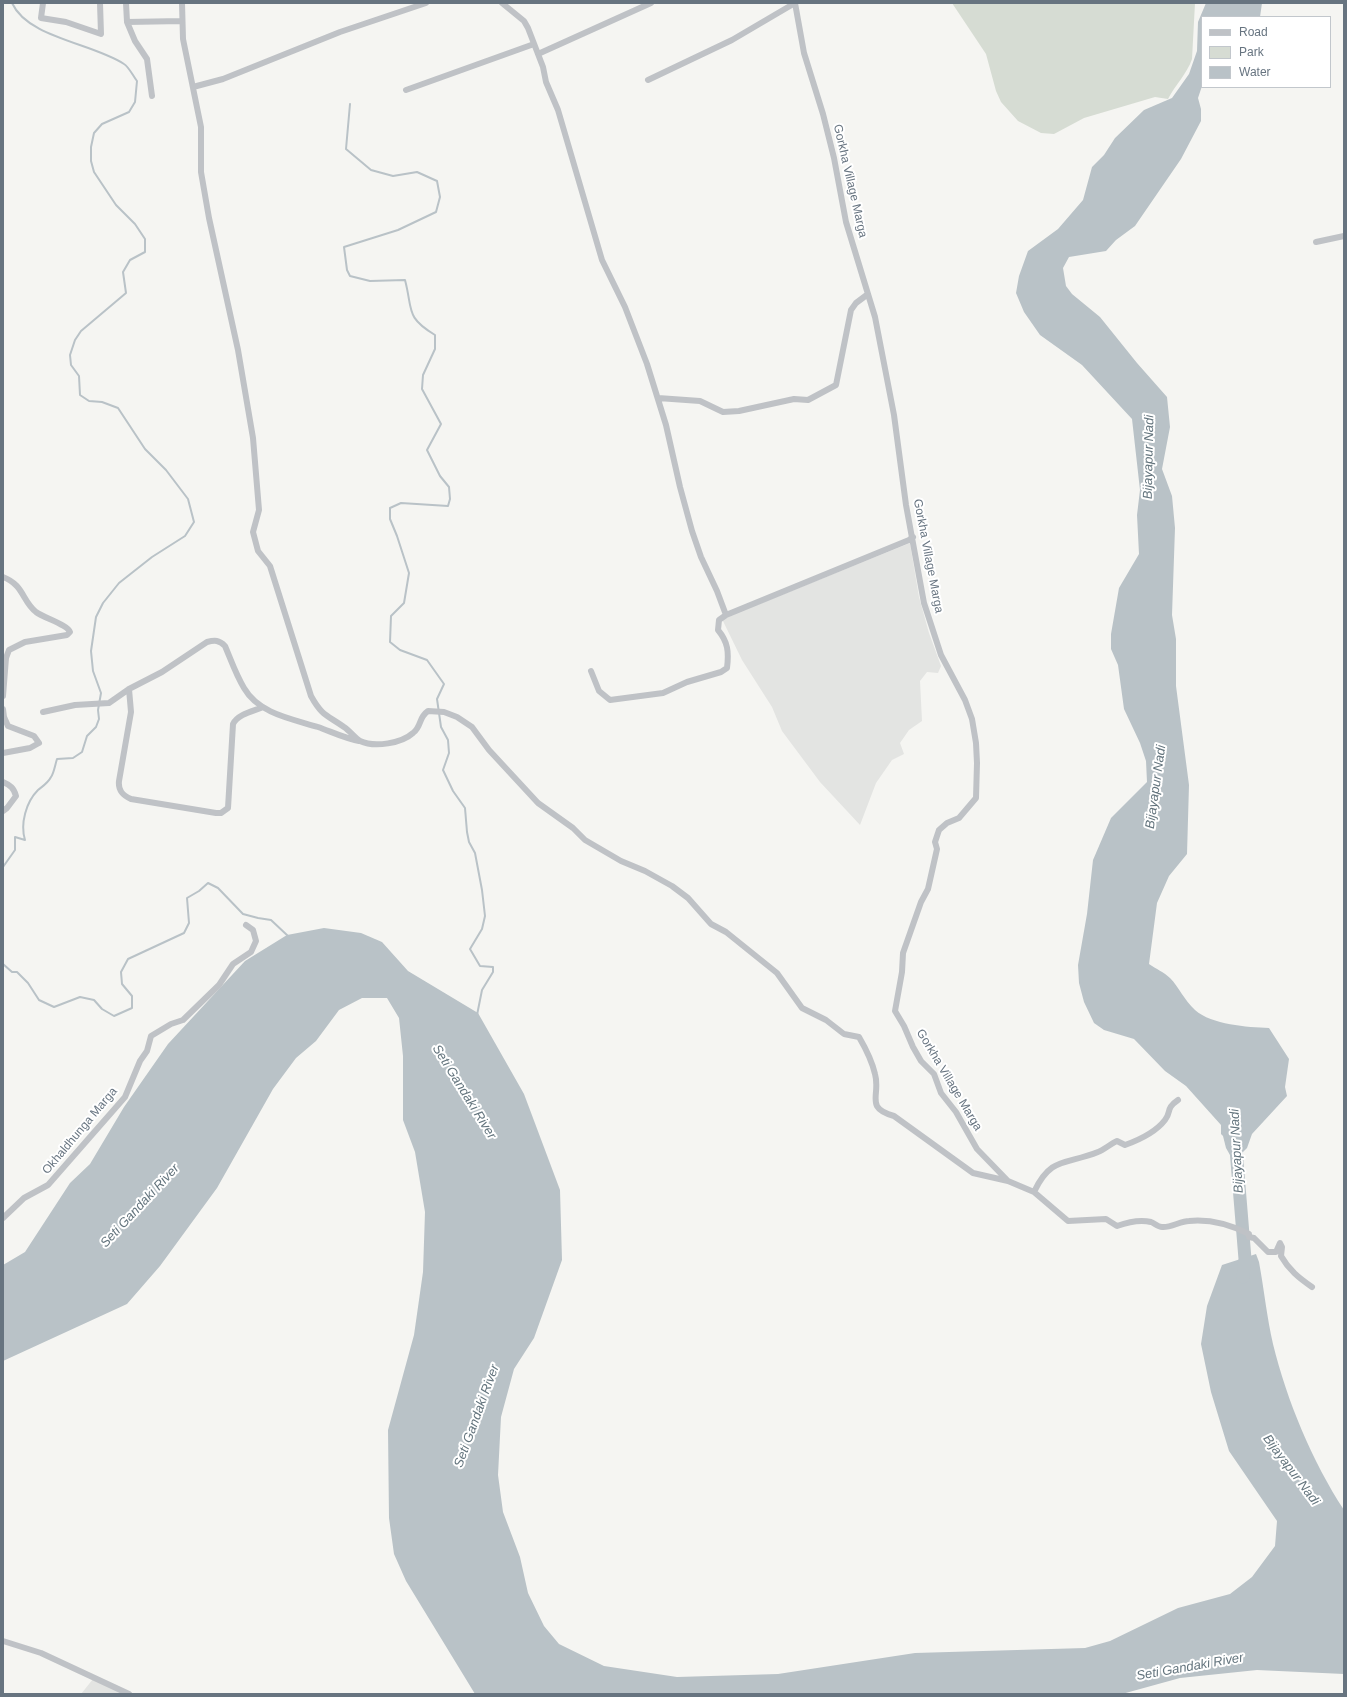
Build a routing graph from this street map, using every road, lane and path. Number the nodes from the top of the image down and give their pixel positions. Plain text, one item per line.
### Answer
1 (43, 3) edge
2 (100, 3) edge
3 (126, 3) edge
4 (426, 3) edge
5 (502, 3) edge
6 (651, 3) edge
7 (795, 3) edge
8 (184, 4) edge
9 (182, 20) junction
10 (127, 22) junction
11 (534, 44) junction
12 (538, 54) junction
13 (648, 80) dead end
14 (193, 87) junction
15 (406, 90) dead end
16 (152, 96) dead end
17 (1344, 236) edge
18 (1316, 242) dead end
19 (868, 294) junction
20 (658, 398) junction
21 (913, 537) junction
22 (3, 577) edge
23 (726, 615) junction
24 (6, 649) edge
25 (591, 672) dead end
26 (129, 689) junction
27 (3, 696) edge
28 (264, 707) junction
29 (3, 709) edge
30 (43, 712) dead end
31 (359, 741) junction
32 (3, 753) edge
33 (3, 782) edge
34 (3, 811) edge
35 (246, 925) dead end
36 (1178, 1100) dead end
37 (1008, 1181) junction
38 (1034, 1192) junction
39 (3, 1218) edge
40 (1312, 1287) dead end
41 (3, 1641) edge
42 (129, 1694) edge

1 - 2 street
3 - 10 street
4 - 14 street
5 - 11 street
6 - 12 street
7 - 13 street
7 - 19 street, Gorkha Village Marga
8 - 9 street
9 - 10 street
9 - 14 street
10 - 16 street
11 - 12 street
11 - 15 street
12 - 20 street
14 - 31 street
17 - 18 street
19 - 20 street
19 - 21 street, Gorkha Village Marga
20 - 23 street
21 - 23 street
21 - 37 street, Gorkha Village Marga
22 - 24 street
23 - 25 street
24 - 27 street
26 - 28 street
26 - 28 street
26 - 30 street
28 - 31 street
29 - 32 street
31 - 37 street
33 - 34 street
35 - 39 street, Okhaldhunga Marga
36 - 38 street
37 - 38 street, Gorkha Village Marga
38 - 40 street, Gorkha Village Marga
41 - 42 street

